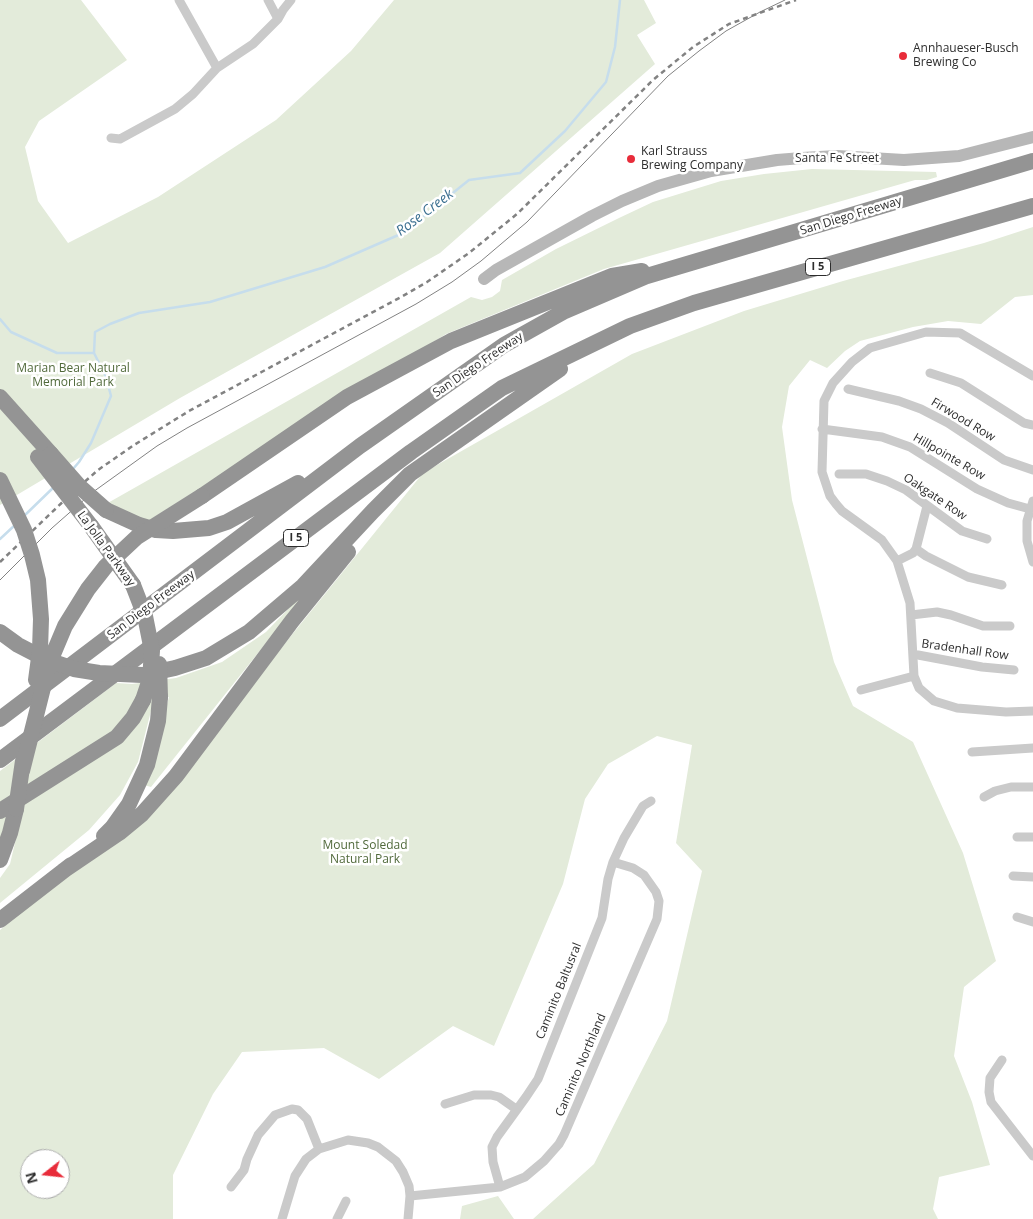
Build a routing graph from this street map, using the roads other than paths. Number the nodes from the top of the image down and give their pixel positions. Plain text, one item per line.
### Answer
1 (179, 0) edge
2 (268, 0) edge
3 (291, 0) edge
4 (278, 19) junction
5 (217, 68) junction
6 (1033, 137) edge
7 (111, 138) dead end
8 (1033, 161) edge
9 (1033, 206) edge
10 (696, 263) junction
11 (484, 279) dead end
12 (606, 337) junction
13 (930, 373) dead end
14 (1033, 376) edge
15 (848, 389) dead end
16 (0, 397) edge
17 (0, 405) edge
18 (1033, 425) edge
19 (822, 429) junction
20 (360, 446) junction
21 (44, 456) junction
22 (1033, 470) edge
23 (410, 474) junction
24 (839, 474) dead end
25 (0, 480) edge
26 (1032, 505) edge
27 (927, 506) junction
28 (987, 539) dead end
29 (916, 549) junction
30 (897, 561) junction
31 (1033, 562) edge
32 (133, 585) junction
33 (1002, 585) dead end
34 (911, 615) junction
35 (1010, 626) dead end
36 (0, 632) edge
37 (913, 656) junction
38 (1014, 670) dead end
39 (914, 676) junction
40 (861, 690) dead end
41 (1033, 711) edge
42 (0, 719) edge
43 (1033, 748) edge
44 (972, 752) dead end
45 (0, 760) edge
46 (22, 770) junction
47 (1033, 787) edge
48 (984, 797) dead end
49 (651, 801) dead end
50 (0, 811) edge
51 (1016, 837) dead end
52 (1033, 837) edge
53 (0, 860) edge
54 (613, 862) junction
55 (63, 871) junction
56 (1012, 876) dead end
57 (1033, 877) edge
58 (1017, 917) dead end
59 (0, 920) edge
60 (1033, 922) edge
61 (1002, 1060) dead end
62 (445, 1104) dead end
63 (516, 1109) junction
64 (319, 1148) junction
65 (1033, 1156) edge
66 (231, 1187) dead end
67 (500, 1188) junction
68 (410, 1196) junction
69 (346, 1201) dead end
70 (282, 1219) edge
71 (337, 1219) edge
72 (408, 1219) edge

1 - 5 street
2 - 4 street
3 - 4 street
4 - 5 street
5 - 7 street
6 - 11 street, Santa Fe Street
8 - 10 highway, San Diego Freeway
9 - 12 highway, I 5
10 - 20 highway, San Diego Freeway
10 - 46 highway, bridge
12 - 23 highway
12 - 45 highway, I 5
13 - 18 street
14 - 19 street
15 - 22 street, Firwood Row
16 - 21 highway
17 - 21 highway, La Jolla Parkway
19 - 26 street, Hillpointe Row
19 - 30 street
20 - 21 highway, bridge
20 - 42 highway, San Diego Freeway
21 - 32 highway, La Jolla Parkway, bridge
23 - 36 highway, bridge
23 - 55 highway
24 - 27 street, Oakgate Row
25 - 46 highway, bridge
26 - 31 street
27 - 28 street, Oakgate Row
27 - 29 street
29 - 30 street
29 - 33 street
30 - 34 street
32 - 50 highway, bridge
32 - 55 highway, La Jolla Parkway, bridge
34 - 35 street
34 - 37 street
37 - 38 street, Bradenhall Row
37 - 39 street
39 - 40 street
39 - 41 street
43 - 44 street
46 - 53 highway, bridge
47 - 48 street
49 - 54 street, Caminito Baltusral
51 - 52 street
54 - 63 street, Caminito Baltusral
54 - 67 street, Caminito Northland
55 - 59 highway, La Jolla Parkway
56 - 57 street
58 - 60 street
61 - 65 street
62 - 63 street
63 - 67 street, Caminito Baltusral
64 - 66 street
64 - 68 street
64 - 70 street
67 - 68 street, Caminito Northland
68 - 72 street
69 - 71 street

